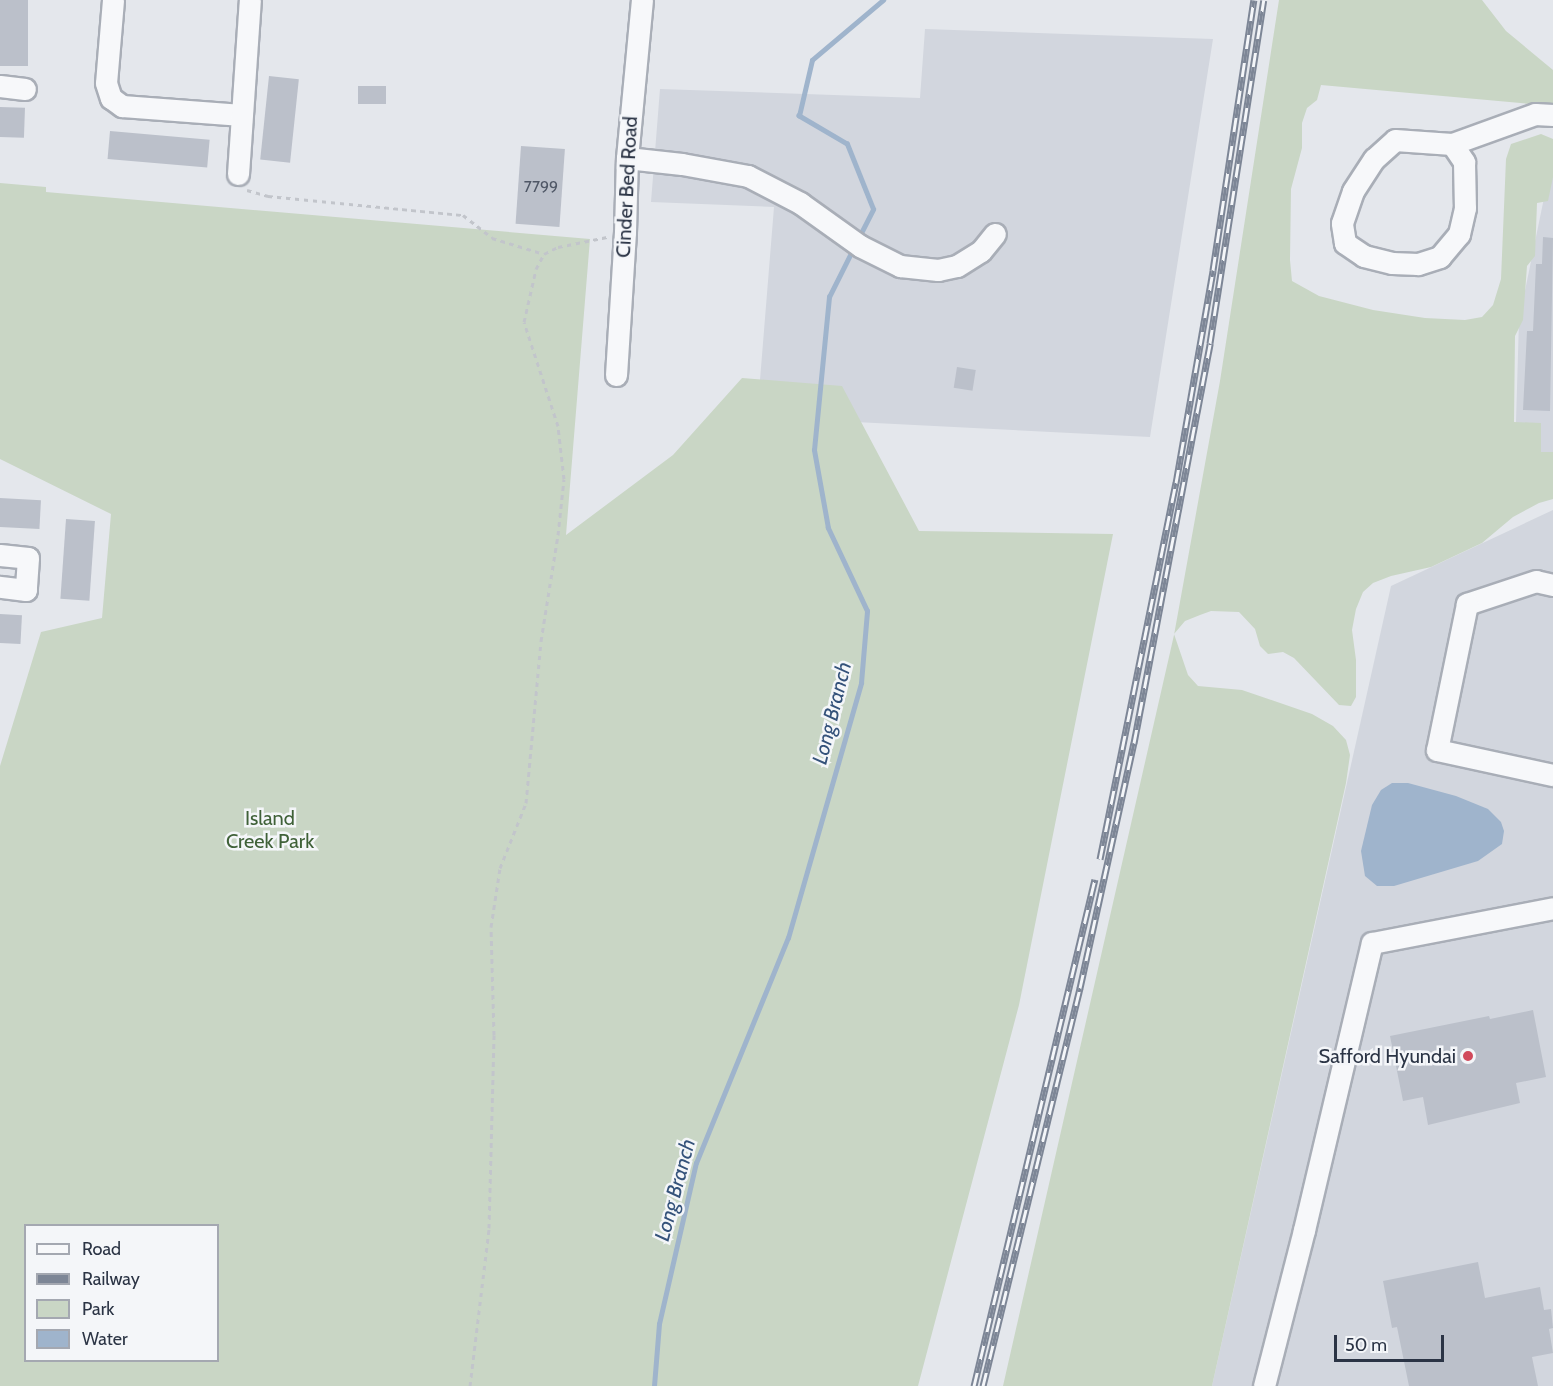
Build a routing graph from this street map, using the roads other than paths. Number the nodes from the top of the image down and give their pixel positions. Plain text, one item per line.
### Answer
1 (113, 0) edge
2 (250, 0) edge
3 (642, 0) edge
4 (0, 86) edge
5 (25, 89) dead end
6 (1553, 115) edge
7 (242, 116) junction
8 (1452, 144) junction
9 (627, 158) junction
10 (238, 174) road end
11 (994, 234) dead end
12 (616, 375) dead end
13 (0, 555) edge
14 (1553, 585) edge
15 (0, 587) edge
16 (1553, 775) edge
17 (1553, 908) edge
18 (1263, 1386) edge

1 - 7 street
2 - 7 street
3 - 9 street, Cinder Bed Road
4 - 5 street
6 - 8 street
7 - 10 street
8 - 8 street
9 - 11 street
9 - 12 street, Cinder Bed Road
13 - 15 street
14 - 16 street
17 - 18 street

